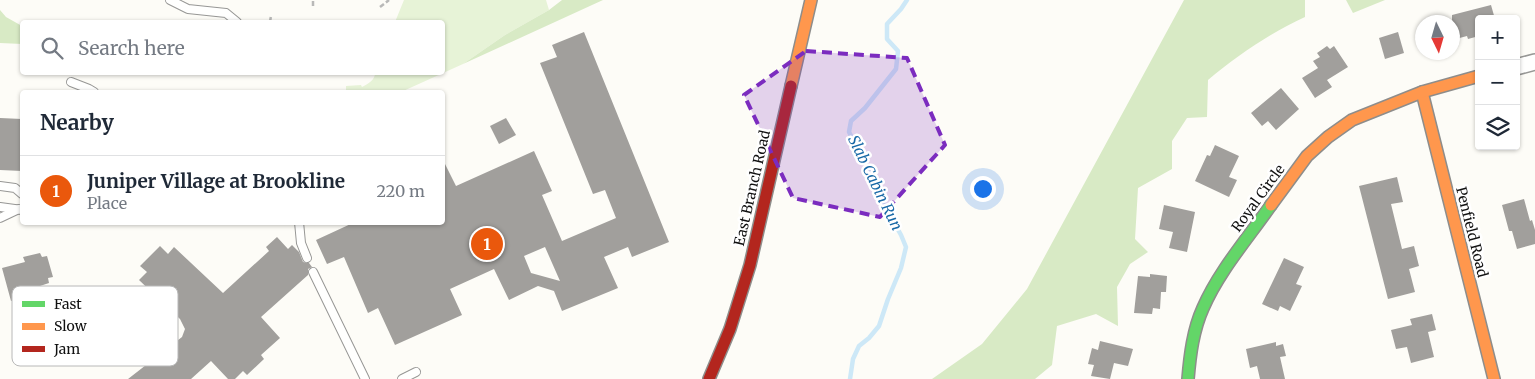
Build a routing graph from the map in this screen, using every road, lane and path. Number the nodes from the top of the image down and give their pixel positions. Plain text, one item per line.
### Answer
1 (170, 0) edge
2 (313, 0) edge
3 (389, 0) edge
4 (811, 0) edge
5 (313, 6) dead end
6 (380, 7) dead end
7 (271, 16) dead end
8 (235, 20) edge
9 (270, 20) edge
10 (1535, 62) edge
11 (1520, 66) edge
12 (1475, 77) edge
13 (71, 82) dead end
14 (91, 90) edge
15 (1422, 92) junction
16 (0, 186) edge
17 (20, 192) edge
18 (0, 207) edge
19 (20, 209) edge
20 (20, 209) edge
21 (0, 218) edge
22 (299, 225) edge
23 (307, 258) dead end
24 (313, 272) dead end
25 (416, 372) dead end
26 (365, 379) edge
27 (402, 379) edge
28 (709, 379) edge
29 (1188, 379) edge
30 (1494, 379) edge

1 - 8 lane
2 - 5 path
3 - 6 path
4 - 28 street, East Branch Road
7 - 9 path
10 - 11 street
12 - 15 street, Royal Circle
13 - 14 lane
15 - 29 street, Royal Circle
15 - 30 street, Penfield Road
16 - 17 lane
18 - 19 lane
20 - 21 lane
22 - 23 lane
24 - 26 lane
25 - 27 lane

